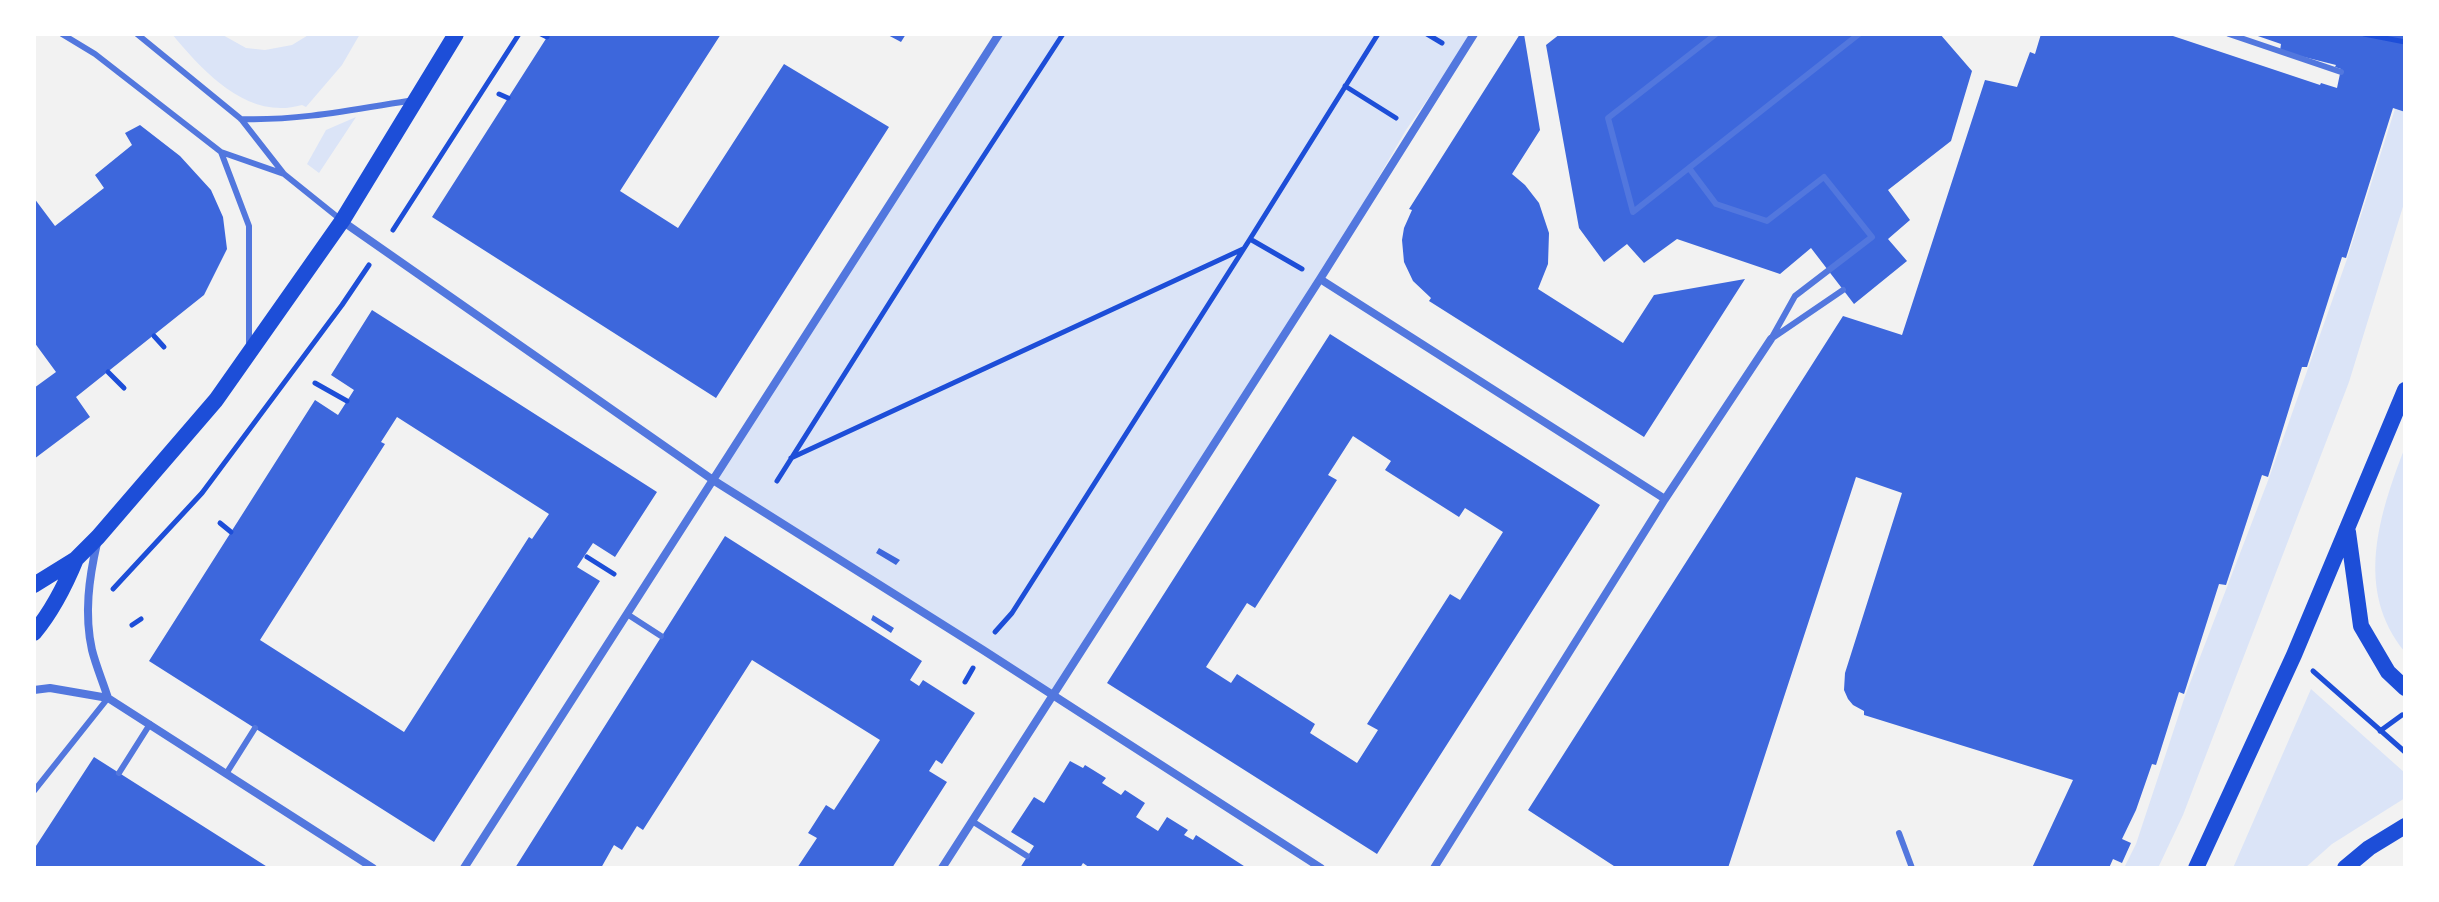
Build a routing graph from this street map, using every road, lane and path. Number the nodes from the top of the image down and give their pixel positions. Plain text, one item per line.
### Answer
1 (62, 34) edge
2 (137, 34) edge
3 (456, 34) edge
4 (519, 34) edge
5 (999, 34) edge
6 (1063, 34) edge
7 (1378, 34) edge
8 (1474, 34) edge
9 (1716, 34) edge
10 (1859, 34) edge
11 (2229, 34) edge
12 (2364, 34) edge
13 (2405, 42) edge
14 (2341, 72) dead end
15 (1345, 86) junction
16 (499, 94) dead end
17 (508, 98) dead end
18 (417, 99) junction
19 (241, 119) junction
20 (1413, 128) junction
21 (221, 152) junction
22 (1689, 168) junction
23 (284, 174) junction
24 (342, 221) junction
25 (1250, 239) junction
26 (380, 248) junction
27 (1244, 248) junction
28 (1320, 279) junction
29 (1843, 290) dead end
30 (154, 336) dead end
31 (1771, 339) junction
32 (164, 347) dead end
33 (249, 355) junction
34 (108, 372) dead end
35 (315, 383) dead end
36 (124, 388) dead end
37 (2405, 390) edge
38 (347, 401) dead end
39 (790, 458) junction
40 (713, 480) junction
41 (777, 481) dead end
42 (1665, 499) junction
43 (220, 523) dead end
44 (2348, 530) junction
45 (231, 532) dead end
46 (98, 537) junction
47 (587, 557) dead end
48 (76, 559) junction
49 (614, 574) dead end
50 (34, 585) edge
51 (627, 614) junction
52 (88, 615) junction
53 (141, 619) dead end
54 (132, 625) dead end
55 (34, 633) edge
56 (661, 636) dead end
57 (983, 650) junction
58 (2294, 655) junction
59 (965, 682) dead end
60 (2405, 688) edge
61 (34, 690) edge
62 (1052, 695) junction
63 (108, 698) junction
64 (2401, 716) dead end
65 (150, 724) junction
66 (255, 728) dead end
67 (2380, 731) junction
68 (2405, 752) edge
69 (119, 773) dead end
70 (226, 774) junction
71 (34, 791) edge
72 (972, 821) junction
73 (2405, 826) edge
74 (1899, 833) dead end
75 (1027, 856) dead end
76 (373, 868) edge
77 (464, 868) edge
78 (942, 868) edge
79 (1321, 868) edge
80 (1434, 868) edge
81 (1912, 868) edge
82 (2196, 868) edge
83 (2345, 868) edge

1 - 21 lane
2 - 19 lane
3 - 18 main road
4 - 26 path
5 - 40 street
6 - 39 path
7 - 15 path
8 - 20 street
9 - 22 lane
10 - 22 lane
11 - 14 lane
12 - 13 path
15 - 20 path
15 - 25 path
16 - 17 path
18 - 19 lane
18 - 24 main road
19 - 23 lane
20 - 28 street
21 - 23 lane
21 - 33 lane
22 - 31 lane
23 - 24 lane
24 - 26 street
24 - 33 main road
25 - 27 path
25 - 28 path
26 - 40 street
26 - 52 path
27 - 39 path
27 - 57 path
28 - 42 street
28 - 62 street
29 - 31 lane
30 - 32 path
31 - 42 street
33 - 46 main road
34 - 36 path
35 - 38 path
37 - 44 main road
39 - 41 path
40 - 51 street
40 - 57 street
42 - 80 street
43 - 45 path
44 - 58 main road
44 - 60 main road
46 - 48 main road
46 - 52 street
47 - 49 path
48 - 50 main road
48 - 55 main road
51 - 56 lane
51 - 77 street
52 - 63 street
53 - 54 path
57 - 59 path
57 - 62 street
58 - 67 path
58 - 82 main road
61 - 63 street
62 - 72 street
62 - 79 street
63 - 65 street
63 - 71 lane
64 - 67 path
65 - 69 lane
65 - 70 street
66 - 70 lane
67 - 68 path
70 - 76 street
72 - 75 lane
72 - 78 street
73 - 83 main road
74 - 81 lane

